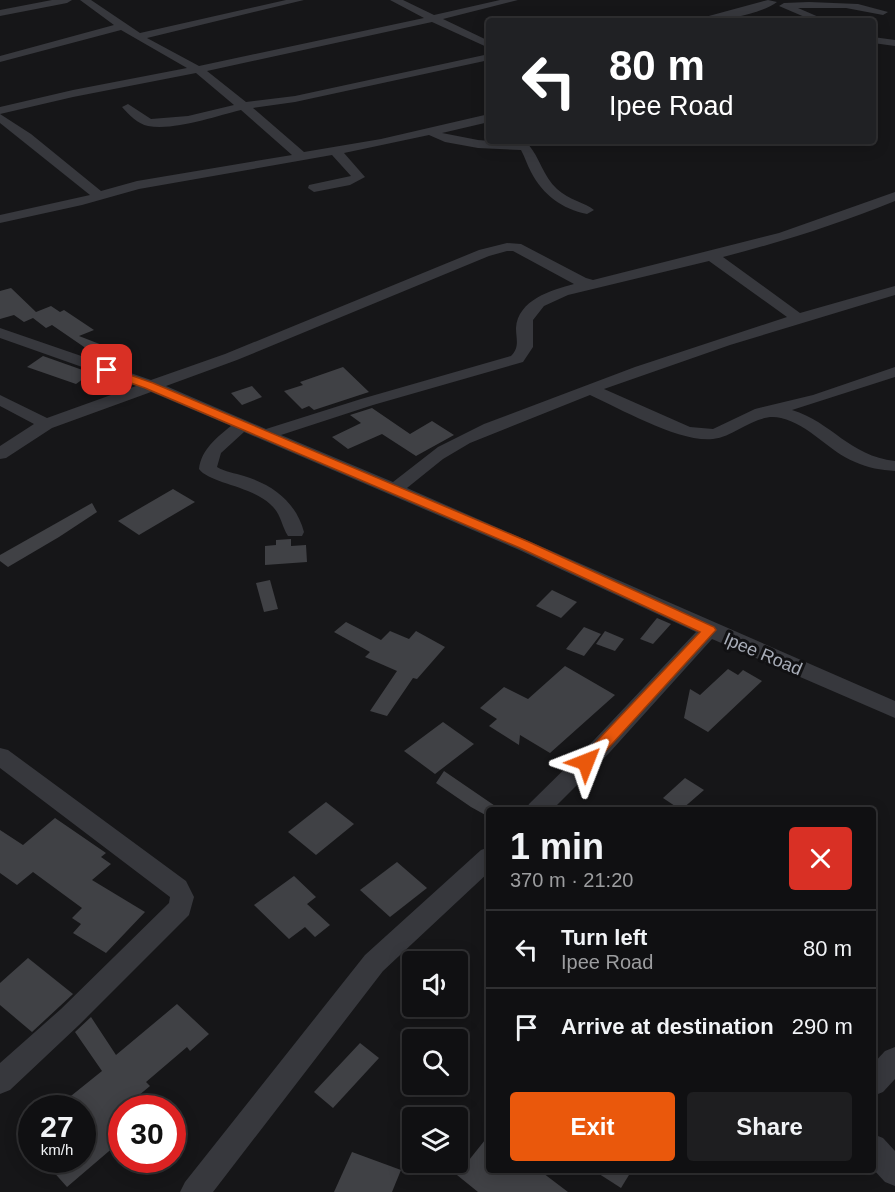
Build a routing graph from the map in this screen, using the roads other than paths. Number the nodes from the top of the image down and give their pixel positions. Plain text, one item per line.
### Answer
1 (67, 0) edge
2 (85, 0) edge
3 (299, 0) edge
4 (395, 0) edge
5 (513, 0) edge
6 (770, 1) edge
7 (784, 6) junction
8 (883, 12) dead end
9 (0, 13) edge
10 (434, 18) junction
11 (710, 18) edge
12 (815, 18) edge
13 (122, 26) junction
14 (138, 37) junction
15 (876, 40) edge
16 (895, 43) edge
17 (486, 44) edge
18 (486, 58) edge
19 (0, 59) edge
20 (196, 70) junction
21 (243, 106) junction
22 (128, 107) dead end
23 (0, 111) edge
24 (0, 118) edge
25 (486, 119) edge
26 (432, 133) junction
27 (335, 151) junction
28 (300, 155) junction
29 (314, 188) dead end
30 (99, 196) junction
31 (895, 196) edge
32 (587, 210) dead end
33 (0, 219) edge
34 (712, 256) junction
35 (588, 284) junction
36 (895, 290) edge
37 (797, 318) junction
38 (0, 333) edge
39 (895, 372) edge
40 (149, 385) junction
41 (590, 389) junction
42 (0, 400) edge
43 (769, 411) junction
44 (46, 424) junction
45 (242, 425) junction
46 (264, 435) junction
47 (0, 454) edge
48 (895, 466) edge
49 (394, 490) junction
50 (295, 532) dead end
51 (709, 630) junction
52 (895, 711) edge
53 (0, 756) edge
54 (540, 807) edge
55 (486, 864) edge
56 (895, 1060) edge
57 (1, 1078) edge
58 (876, 1080) edge
59 (195, 1192) edge

1 - 9 street
2 - 13 street
3 - 14 street
4 - 10 street
5 - 10 street
6 - 7 street
6 - 11 street
7 - 8 street
7 - 12 street
10 - 17 street
10 - 20 street
13 - 14 street
13 - 19 street
14 - 20 street
15 - 16 street
18 - 21 street
20 - 21 street
20 - 23 street
21 - 22 street
21 - 28 street
24 - 30 street
25 - 26 street
26 - 27 street
26 - 32 street
27 - 28 street
27 - 29 street
28 - 30 street
30 - 33 street
31 - 34 street
34 - 35 street
34 - 37 street
35 - 40 street
35 - 46 street
36 - 37 street
37 - 41 street
38 - 40 street, Ipee Road
39 - 43 street
40 - 44 street
40 - 45 street, Ipee Road
41 - 43 street
41 - 49 street
42 - 44 street
43 - 48 street
44 - 47 street
45 - 46 street, Ipee Road
45 - 50 street
46 - 49 street, Ipee Road
49 - 51 street, Ipee Road
51 - 52 street, Ipee Road
51 - 54 street
53 - 57 street
55 - 59 street
56 - 58 street

